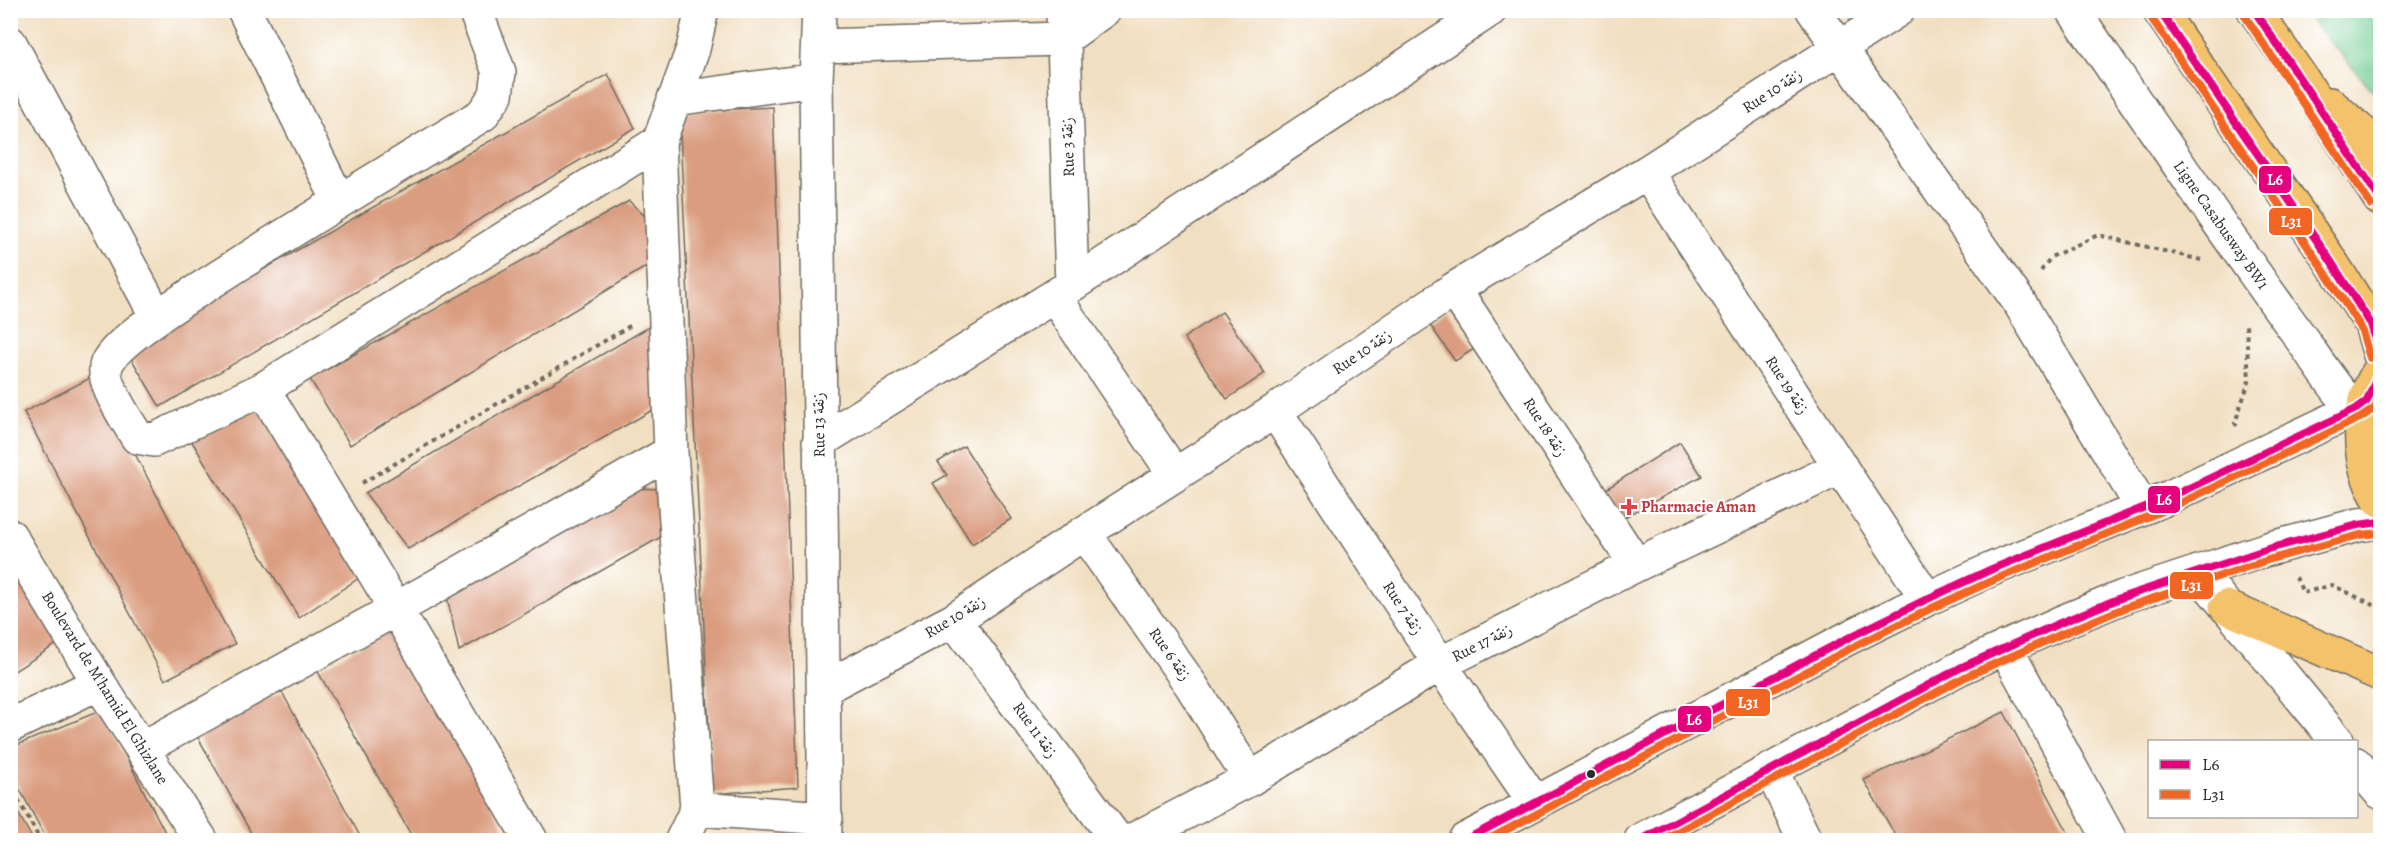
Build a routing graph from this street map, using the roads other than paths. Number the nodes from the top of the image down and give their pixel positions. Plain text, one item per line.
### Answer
1 (244, 10) edge
2 (475, 10) edge
3 (702, 10) edge
4 (819, 10) edge
5 (1104, 10) edge
6 (1490, 10) edge
7 (1814, 10) edge
8 (1898, 10) edge
9 (2073, 10) edge
10 (2095, 10) edge
11 (2159, 10) edge
12 (2254, 10) edge
13 (1064, 25) edge
14 (10, 43) edge
15 (818, 46) junction
16 (1841, 47) junction
17 (2302, 79) junction
18 (816, 80) junction
19 (674, 99) junction
20 (659, 142) junction
21 (2380, 148) edge
22 (1647, 172) junction
23 (2380, 199) edge
24 (339, 201) junction
25 (1063, 290) junction
26 (1454, 290) junction
27 (157, 317) junction
28 (2380, 355) edge
29 (263, 389) junction
30 (2371, 403) edge
31 (1275, 411) junction
32 (819, 442) junction
33 (670, 452) junction
34 (1841, 467) junction
35 (1175, 475) junction
36 (2380, 500) edge
37 (2142, 507) junction
38 (2380, 522) edge
39 (1084, 533) junction
40 (10, 536) edge
41 (1636, 565) junction
42 (2198, 572) junction
43 (1927, 599) junction
44 (2226, 607) junction
45 (396, 609) junction
46 (954, 620) junction
47 (2005, 647) junction
48 (1440, 664) junction
49 (2380, 674) edge
50 (99, 683) junction
51 (824, 688) junction
52 (10, 726) edge
53 (2337, 740) edge
54 (143, 748) junction
55 (2358, 766) edge
56 (1771, 770) junction
57 (1250, 779) junction
58 (2380, 792) edge
59 (1535, 803) junction
60 (697, 808) junction
61 (826, 829) edge
62 (201, 840) edge
63 (531, 840) edge
64 (682, 840) edge
65 (1117, 840) edge
66 (1133, 840) edge
67 (1465, 840) edge
68 (1641, 840) edge
69 (1805, 840) edge
70 (2110, 840) edge

1 - 24 street
2 - 24 street
3 - 19 street
4 - 15 street, Rue 13 زنقة
5 - 13 street
6 - 25 street
7 - 16 street
8 - 16 street, Rue 10 زنقة
9 - 30 street, Ligne Casabusway BW1
10 - 30 street, Ligne Casabusway BW1
11 - 28 highway
12 - 17 highway
13 - 15 street
13 - 25 street, Rue 3 زنقة
14 - 27 street
15 - 18 street, Rue 13 زنقة
16 - 22 street, Rue 10 زنقة
16 - 37 street
17 - 21 highway
17 - 23 highway
18 - 19 street
18 - 32 street, Rue 13 زنقة
19 - 20 street
20 - 29 street
20 - 33 street
22 - 26 street, Rue 10 زنقة
22 - 34 street, Rue 19 زنقة
24 - 27 street
25 - 32 street
25 - 35 street
26 - 31 street, Rue 10 زنقة
26 - 41 street, Rue 18 زنقة
27 - 29 street
29 - 45 street
30 - 36 highway
30 - 37 street
31 - 35 street, Rue 10 زنقة
31 - 48 street, Rue 7 زنقة
32 - 51 street, Rue 13 زنقة
33 - 45 street
33 - 60 street
34 - 41 street, Rue 17 زنقة
34 - 43 street, Rue 19 زنقة
35 - 39 street, Rue 10 زنقة
37 - 43 street
38 - 42 street
39 - 46 street, Rue 10 زنقة
39 - 57 street, Rue 6 زنقة
40 - 50 street, Boulevard de M'hamid El Ghizlane
41 - 48 street, Rue 17 زنقة
42 - 44 street
42 - 47 street
43 - 59 street
44 - 49 highway
44 - 53 street
45 - 54 street
45 - 63 street
46 - 51 street, Rue 10 زنقة
46 - 65 street, Rue 11 زنقة
47 - 56 street
47 - 70 street
48 - 57 street, Rue 17 زنقة
48 - 59 street, Rue 7 زنقة
50 - 52 street
50 - 54 street, Boulevard de M'hamid El Ghizlane
51 - 61 street, Rue 13 زنقة
54 - 62 street, Boulevard de M'hamid El Ghizlane
55 - 58 street
56 - 68 street
56 - 69 street
57 - 66 street, Rue 17 زنقة
59 - 67 street
60 - 61 street
60 - 64 street

